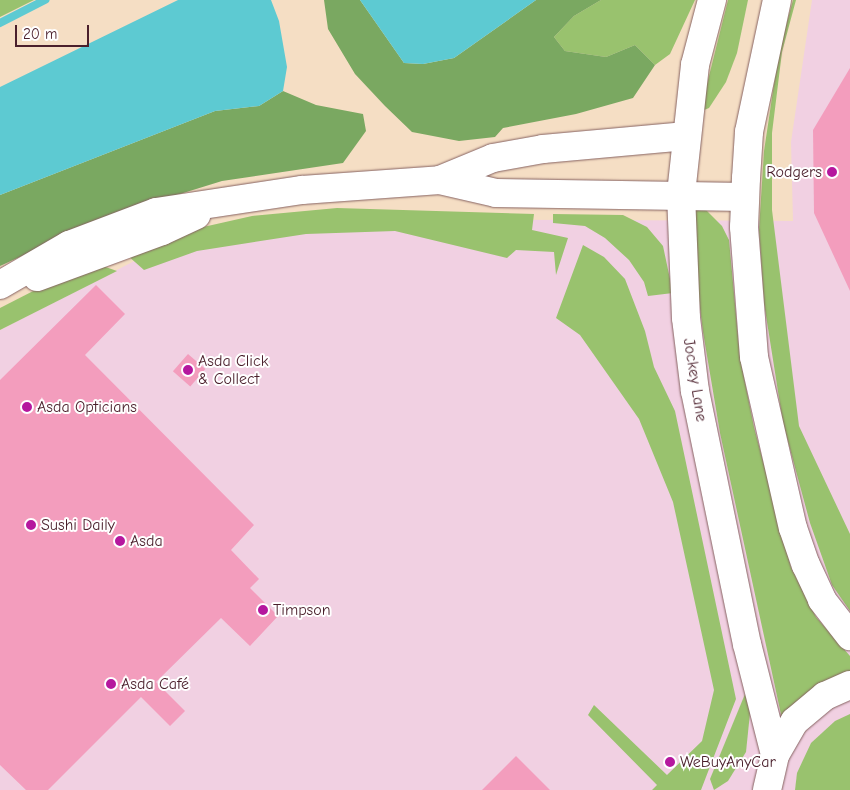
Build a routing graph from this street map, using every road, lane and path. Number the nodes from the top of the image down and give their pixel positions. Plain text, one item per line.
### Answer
1 (712, 0) edge
2 (777, 0) edge
3 (686, 136) junction
4 (440, 180) junction
5 (681, 194) junction
6 (745, 197) junction
7 (0, 286) edge
8 (850, 636) edge
9 (850, 686) edge
10 (775, 755) junction
11 (768, 790) edge

1 - 3 street, Jockey Lane
2 - 6 street
3 - 4 street
3 - 5 street, Jockey Lane
4 - 5 street
4 - 7 street
5 - 6 street
5 - 10 street, Jockey Lane
6 - 8 street
9 - 10 street
10 - 11 street

